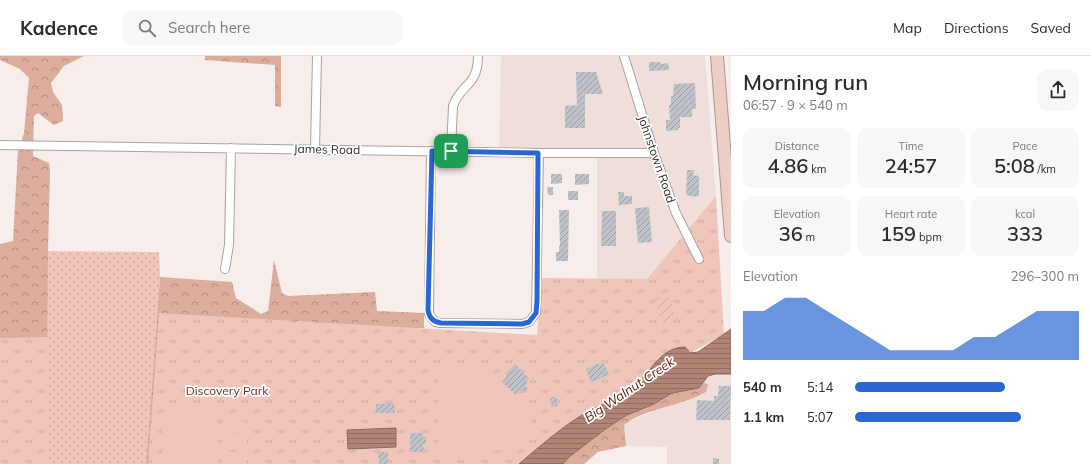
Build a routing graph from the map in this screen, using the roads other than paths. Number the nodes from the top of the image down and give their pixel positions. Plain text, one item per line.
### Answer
1 (317, 56) edge
2 (478, 56) edge
3 (624, 56) edge
4 (717, 56) edge
5 (0, 145) edge
6 (231, 148) junction
7 (315, 149) junction
8 (432, 151) junction
9 (451, 151) junction
10 (538, 153) junction
11 (654, 153) junction
12 (731, 236) edge
13 (699, 259) dead end
14 (225, 269) dead end

1 - 7 street
2 - 9 street
3 - 11 street, Johnstown Road
4 - 12 highway
5 - 6 street, James Road
6 - 7 street, James Road
6 - 14 street
7 - 8 street, James Road
8 - 9 street, James Road
8 - 10 street
9 - 10 street, James Road
10 - 11 street, James Road
11 - 13 street, Johnstown Road

